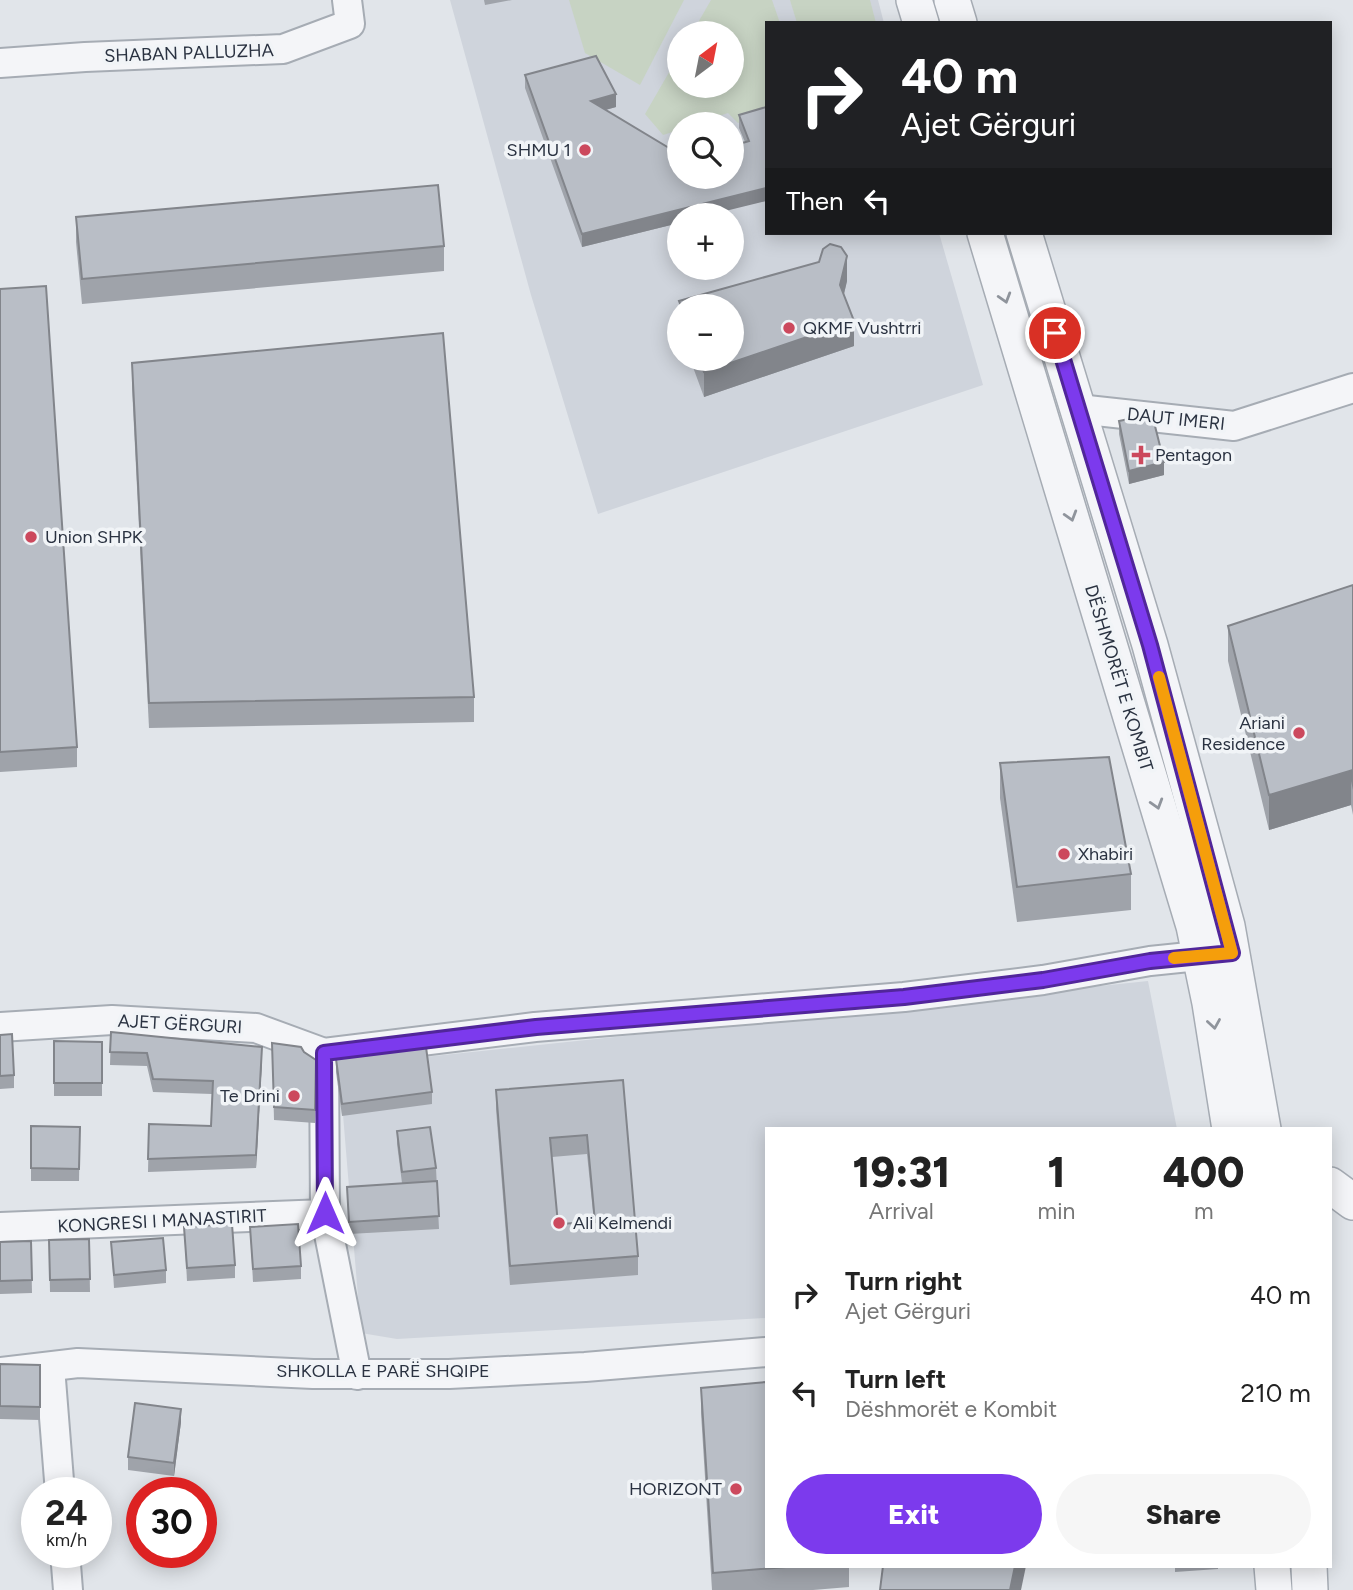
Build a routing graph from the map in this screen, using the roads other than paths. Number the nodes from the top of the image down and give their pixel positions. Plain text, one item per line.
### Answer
1 (347, 0) edge
2 (914, 0) edge
3 (952, 0) edge
4 (920, 21) edge
5 (958, 21) edge
6 (0, 63) edge
7 (986, 235) edge
8 (1025, 235) edge
9 (1353, 388) edge
10 (1078, 409) junction
11 (1216, 954) junction
12 (0, 1027) edge
13 (324, 1053) junction
14 (1230, 1127) edge
15 (1262, 1127) edge
16 (1332, 1186) edge
17 (1353, 1202) edge
18 (325, 1213) junction
19 (0, 1227) edge
20 (765, 1352) edge
21 (50, 1367) junction
22 (0, 1373) edge
23 (357, 1375) junction
24 (60, 1477) edge
25 (66, 1568) edge
26 (1272, 1568) edge
27 (1309, 1568) edge
28 (68, 1590) edge
29 (1274, 1590) edge
30 (1310, 1590) edge

1 - 6 street, SHABAN PALLUZHA
2 - 4 street
3 - 5 street
7 -> 11 street, DËSHMORËT E KOMBIT
8 - 10 street, DËSHMORËT E KOMBIT
9 - 10 street, DAUT IMERI
10 - 11 street, DËSHMORËT E KOMBIT
11 - 13 street, AJET GËRGURI
11 -> 14 street, DËSHMORËT E KOMBIT
11 - 15 street, DËSHMORËT E KOMBIT
12 - 13 street, AJET GËRGURI
13 - 18 street
16 - 17 street
18 - 19 street, KONGRESI I MANASTIRIT
18 - 23 street
20 - 23 street, SHKOLLA E PARË SHQIPE
21 - 22 street, SHKOLLA E PARË SHQIPE
21 - 23 street, SHKOLLA E PARË SHQIPE
21 - 24 street
25 - 28 street
26 - 29 street
27 - 30 street

